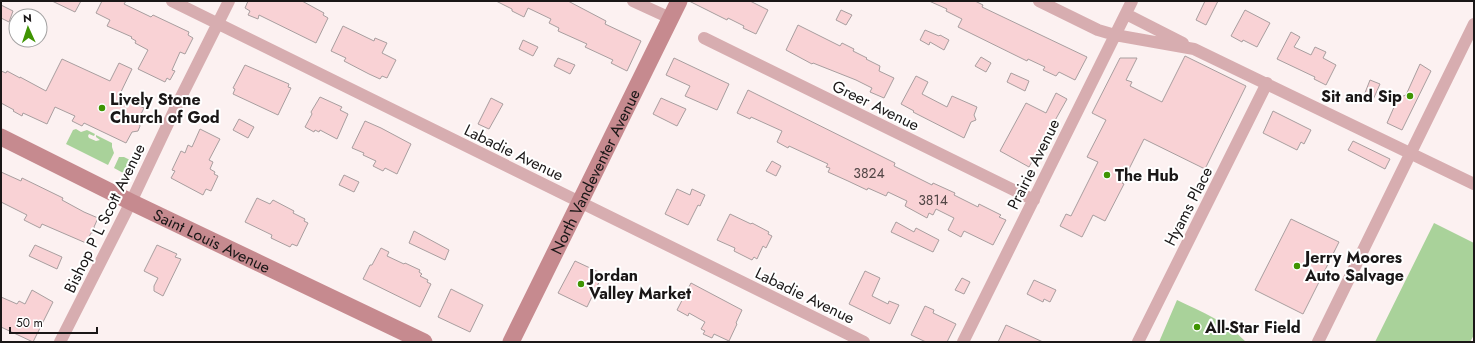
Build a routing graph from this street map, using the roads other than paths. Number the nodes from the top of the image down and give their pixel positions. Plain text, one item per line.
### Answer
1 (172, 1) edge
2 (230, 1) edge
3 (633, 1) edge
4 (678, 1) edge
5 (1039, 1) edge
6 (1132, 1) edge
7 (1126, 14) junction
8 (670, 18) junction
9 (218, 24) junction
10 (1474, 24) edge
11 (1115, 35) junction
12 (704, 38) dead end
13 (1194, 49) junction
14 (1267, 83) junction
15 (1, 137) edge
16 (1412, 153) junction
17 (1474, 184) edge
18 (1034, 200) junction
19 (131, 202) junction
20 (580, 203) junction
21 (60, 342) edge
22 (424, 342) edge
23 (511, 342) edge
24 (864, 342) edge
25 (963, 342) edge
26 (1138, 342) edge
27 (1318, 342) edge

1 - 9 street, Labadie Avenue
2 - 9 street, Bishop P L Scott Avenue
3 - 8 street
4 - 8 street, North Vandeventer Avenue
5 - 11 street
6 - 7 street, Prairie Avenue
7 - 11 street, Prairie Avenue
7 - 13 street
8 - 20 street, North Vandeventer Avenue
9 - 19 street, Bishop P L Scott Avenue
9 - 20 street, Labadie Avenue
10 - 16 street
11 - 13 street
11 - 18 street, Prairie Avenue
12 - 18 street, Greer Avenue
13 - 14 street
14 - 16 street
14 - 26 street, Hyams Place
15 - 19 street, Saint Louis Avenue
16 - 17 street
16 - 27 street
18 - 25 street, Prairie Avenue
19 - 21 street, Bishop P L Scott Avenue
19 - 22 street, Saint Louis Avenue
20 - 23 street, North Vandeventer Avenue
20 - 24 street, Labadie Avenue

